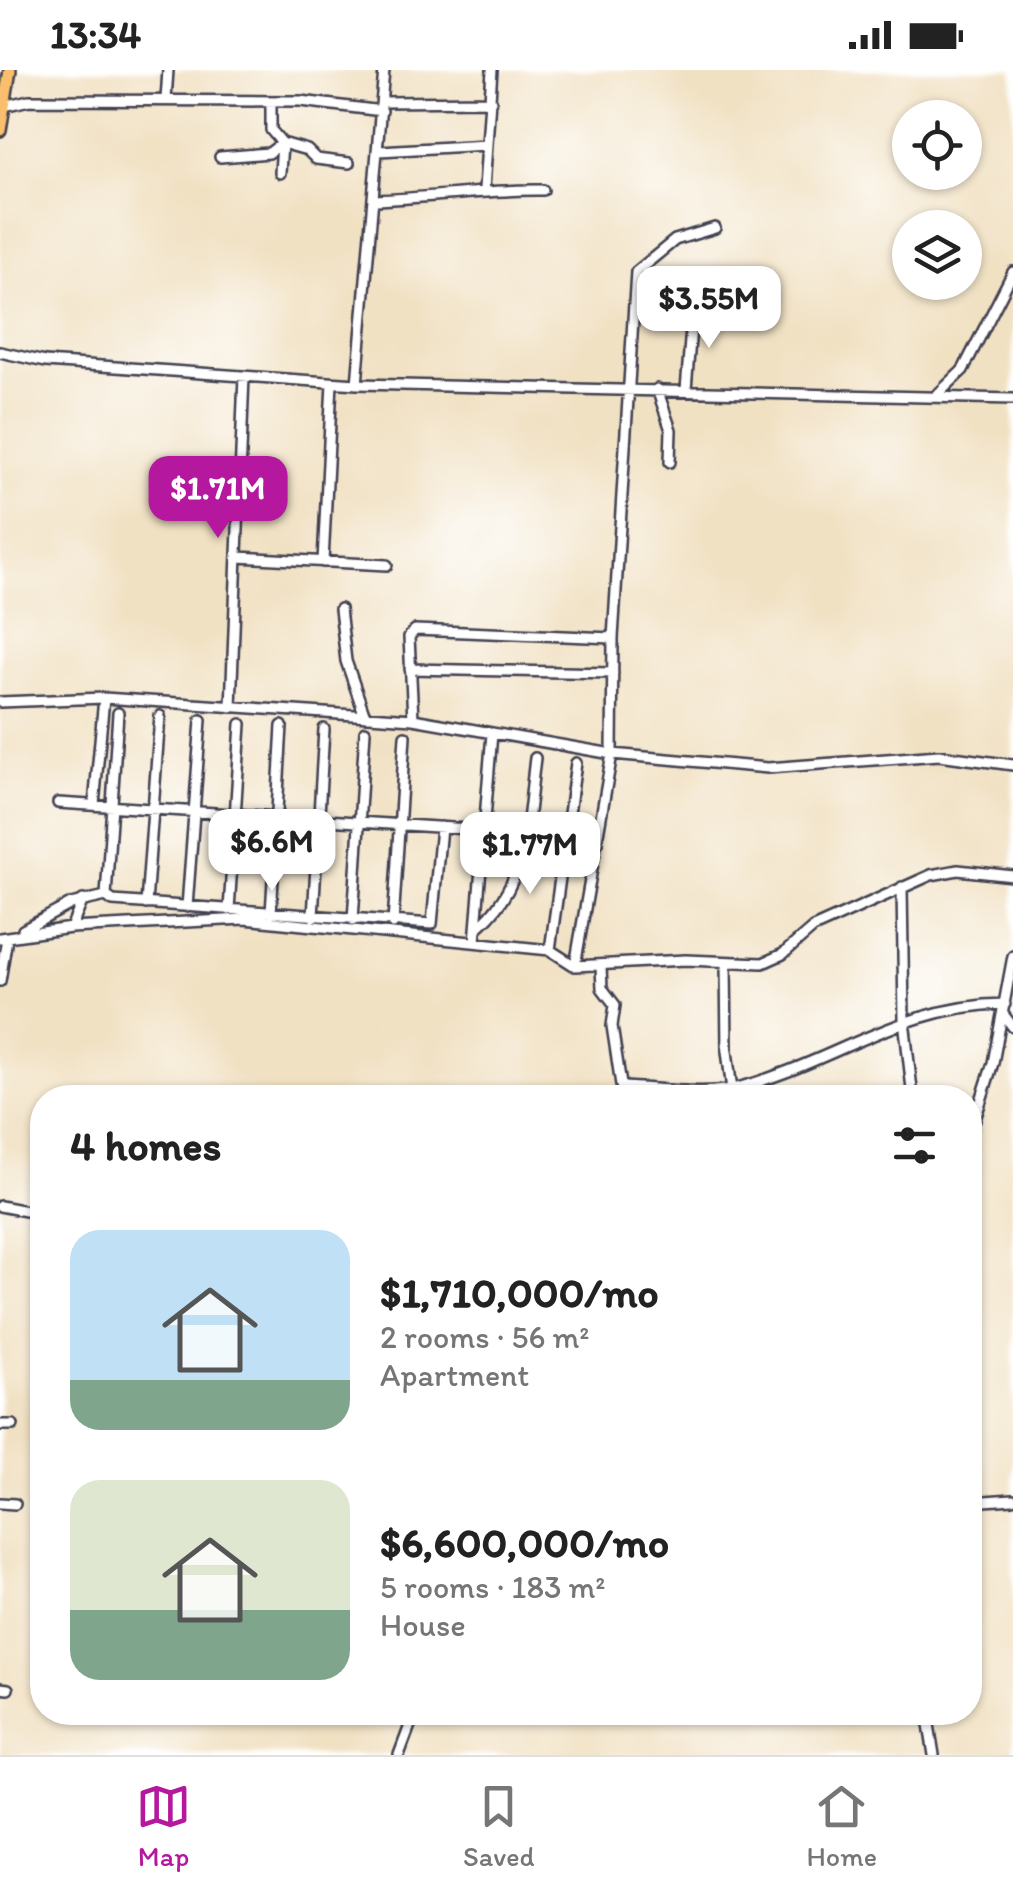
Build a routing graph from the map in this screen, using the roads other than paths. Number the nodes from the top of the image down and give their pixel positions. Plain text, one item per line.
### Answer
1 (10, 70) edge
2 (168, 70) edge
3 (384, 70) edge
4 (492, 70) edge
5 (166, 100) junction
6 (491, 100) junction
7 (271, 101) junction
8 (4, 106) junction
9 (382, 107) junction
10 (0, 130) edge
11 (282, 143) junction
12 (487, 145) junction
13 (379, 151) junction
14 (220, 157) dead end
15 (349, 163) dead end
16 (280, 173) dead end
17 (484, 189) junction
18 (542, 190) dead end
19 (376, 200) junction
20 (715, 228) dead end
21 (1013, 272) edge
22 (692, 315) dead end
23 (0, 352) edge
24 (244, 376) junction
25 (332, 383) junction
26 (357, 384) junction
27 (627, 388) junction
28 (657, 389) junction
29 (686, 390) junction
30 (935, 396) junction
31 (1013, 399) edge
32 (670, 462) dead end
33 (237, 557) junction
34 (323, 562) junction
35 (388, 565) dead end
36 (340, 609) dead end
37 (613, 638) junction
38 (410, 669) junction
39 (613, 673) junction
40 (104, 698) junction
41 (0, 702) edge
42 (231, 707) junction
43 (118, 713) dead end
44 (160, 716) dead end
45 (365, 716) junction
46 (413, 719) junction
47 (201, 720) dead end
48 (240, 724) dead end
49 (282, 726) dead end
50 (324, 729) dead end
51 (365, 731) dead end
52 (492, 733) junction
53 (405, 736) dead end
54 (612, 754) junction
55 (535, 758) dead end
56 (576, 762) dead end
57 (1013, 766) edge
58 (58, 803) dead end
59 (94, 805) junction
60 (108, 806) junction
61 (153, 809) junction
62 (194, 812) junction
63 (236, 814) junction
64 (277, 817) junction
65 (320, 820) junction
66 (360, 822) junction
67 (400, 824) junction
68 (441, 827) junction
69 (484, 830) junction
70 (525, 834) junction
71 (565, 839) junction
72 (598, 842) junction
73 (1013, 876) edge
74 (902, 887) junction
75 (106, 896) junction
76 (84, 900) junction
77 (146, 904) junction
78 (187, 907) junction
79 (229, 910) junction
80 (270, 914) junction
81 (313, 917) junction
82 (353, 920) junction
83 (393, 924) junction
84 (71, 928) junction
85 (476, 928) junction
86 (8, 936) edge
87 (476, 942) junction
88 (550, 950) junction
89 (1013, 956) edge
90 (726, 962) junction
91 (575, 966) junction
92 (601, 967) junction
93 (0, 981) edge
94 (1004, 1009) junction
95 (904, 1020) junction
96 (1013, 1027) edge
97 (622, 1085) edge
98 (732, 1085) edge
99 (752, 1085) edge
100 (912, 1085) edge
101 (982, 1086) edge
102 (0, 1206) edge
103 (30, 1212) edge
104 (0, 1425) edge
105 (12, 1425) dead end
106 (1013, 1499) edge
107 (982, 1501) edge
108 (0, 1503) edge
109 (16, 1504) dead end
110 (410, 1725) edge
111 (930, 1725) edge
112 (399, 1755) edge
113 (934, 1755) edge

1 - 8 main road
2 - 5 street
3 - 9 street
4 - 6 street
5 - 7 street
5 - 8 street
6 - 9 street
6 - 12 street
7 - 9 street
7 - 11 street
8 - 10 main road
9 - 13 street
11 - 14 street
11 - 15 street
11 - 16 street
12 - 13 street
12 - 17 street
13 - 19 street
17 - 18 street
17 - 19 street
19 - 26 street
20 - 27 street
21 - 30 street
22 - 29 street
23 - 24 street
24 - 25 street
24 - 33 street
25 - 26 street
25 - 34 street
26 - 27 street
27 - 28 street
27 - 37 street
28 - 29 street
28 - 32 street
29 - 30 street
30 - 31 street
33 - 34 street
33 - 42 street
34 - 35 street
36 - 45 street
37 - 38 street
37 - 39 street
38 - 39 street
38 - 46 street
39 - 54 street
40 - 41 street
40 - 42 street
40 - 59 street
42 - 45 street
43 - 60 street
44 - 61 street
45 - 46 street
46 - 52 street
47 - 62 street
48 - 63 street
49 - 64 street
50 - 65 street
51 - 66 street
52 - 54 street
52 - 69 street
53 - 67 street
54 - 57 street
54 - 72 street
55 - 70 street
56 - 71 street
58 - 59 street
59 - 60 street
60 - 61 street
60 - 75 street
61 - 62 street
61 - 77 street
62 - 63 street
62 - 78 street
63 - 64 street
63 - 79 street
64 - 65 street
64 - 80 street
65 - 66 street
65 - 81 street
66 - 67 street
66 - 82 street
67 - 68 street
67 - 83 street
68 - 69 street
68 - 83 street
69 - 70 street
69 - 85 street
70 - 71 street
70 - 85 street
71 - 72 street
71 - 88 street
72 - 91 street
73 - 74 street
74 - 90 street
74 - 95 street
75 - 76 street
75 - 77 street
76 - 84 street
76 - 86 street
77 - 78 street
78 - 79 street
79 - 80 street
80 - 81 street
81 - 82 street
82 - 83 street
84 - 86 street
84 - 87 street
85 - 87 street
86 - 93 street
87 - 88 street
88 - 91 street
89 - 94 street
90 - 92 street
90 - 98 street
91 - 92 street
92 - 97 street
94 - 95 street
94 - 96 street
94 - 101 street
95 - 99 street
95 - 100 street
102 - 103 street
104 - 105 street
106 - 107 street
108 - 109 street
110 - 112 street
111 - 113 street

